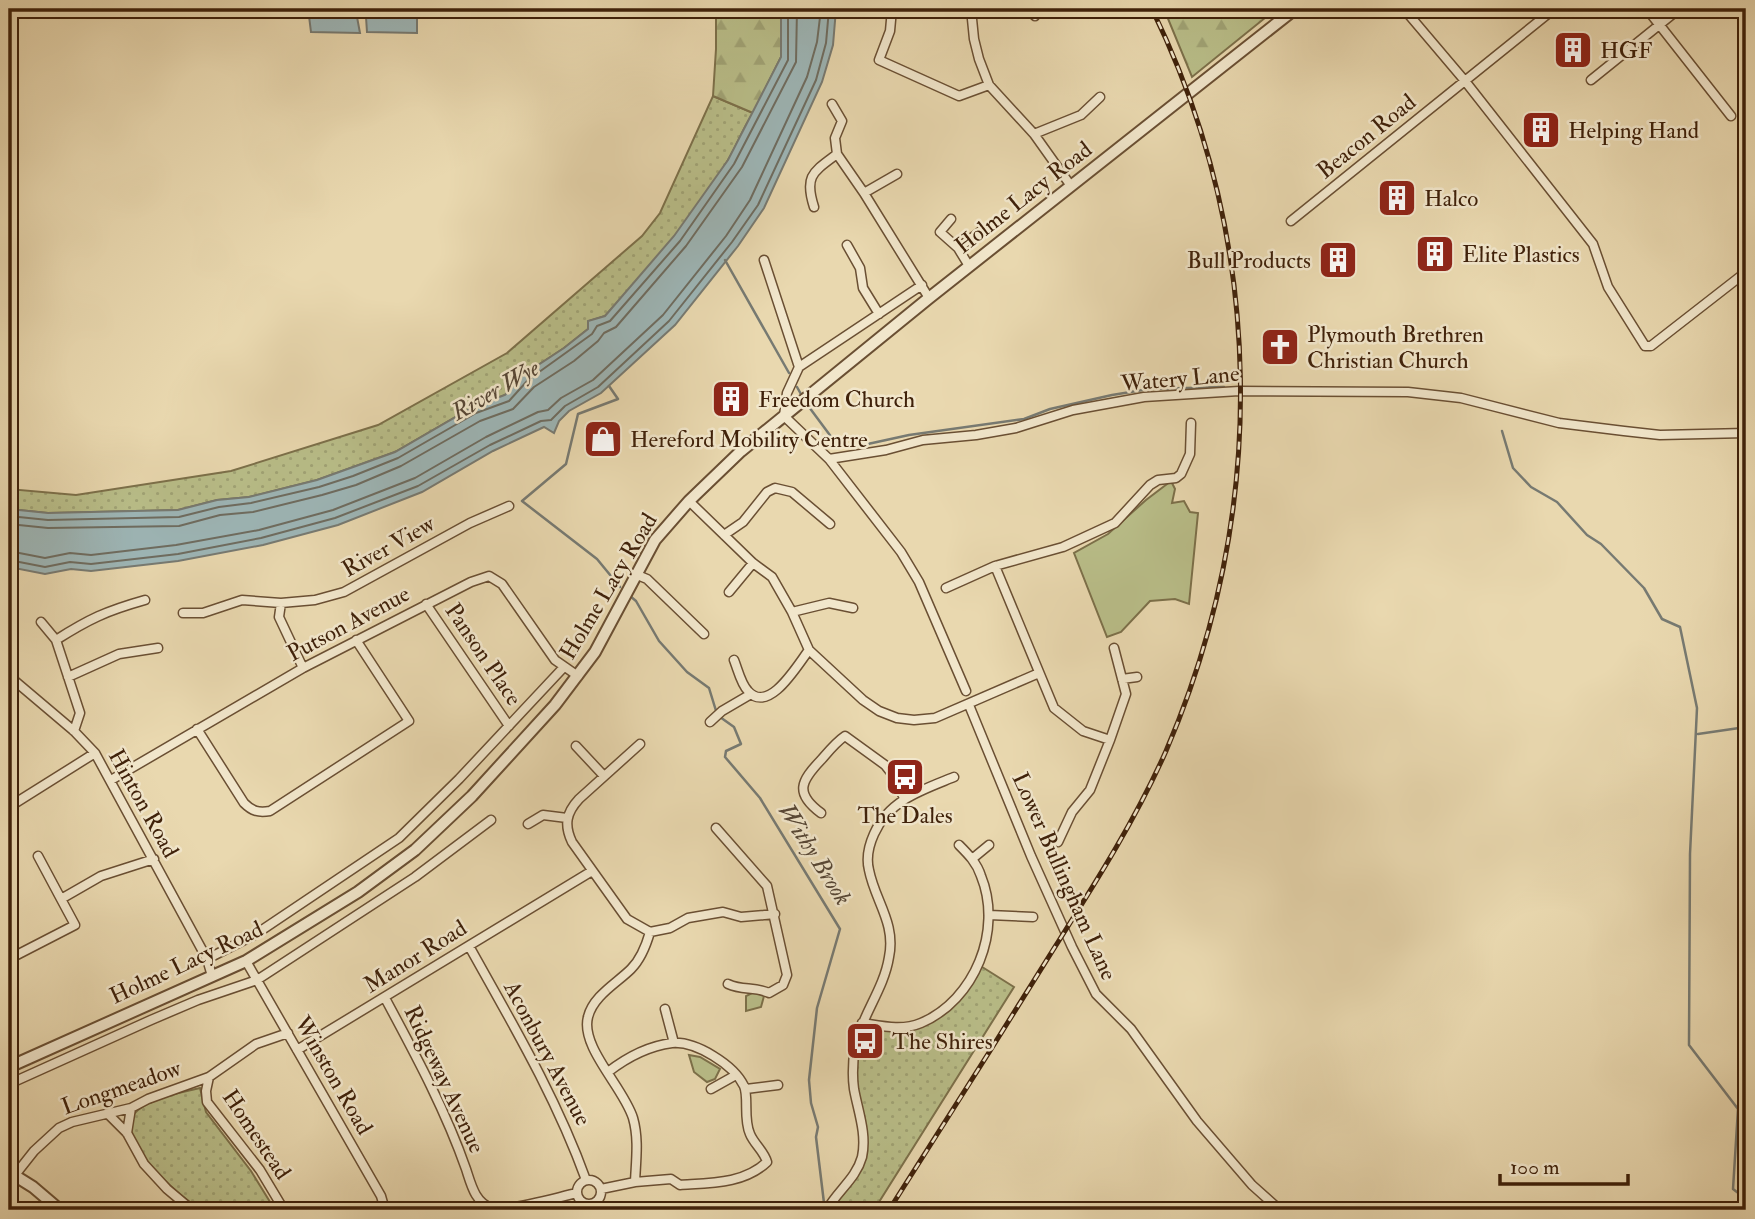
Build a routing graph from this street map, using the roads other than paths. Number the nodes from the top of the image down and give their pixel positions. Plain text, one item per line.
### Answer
1 (892, 9) edge
2 (988, 9) edge
3 (1028, 9) edge
4 (1295, 9) edge
5 (1404, 9) edge
6 (1554, 9) edge
7 (1647, 9) edge
8 (1679, 9) edge
9 (972, 12) edge
10 (1035, 16) dead end
11 (1660, 24) junction
12 (1591, 80) dead end
13 (1465, 81) junction
14 (989, 85) junction
15 (1100, 97) dead end
16 (832, 104) dead end
17 (1731, 116) dead end
18 (1034, 134) junction
19 (836, 154) junction
20 (897, 174) dead end
21 (1071, 186) junction
22 (864, 193) junction
23 (814, 207) dead end
24 (951, 219) dead end
25 (1291, 221) dead end
26 (984, 229) dead end
27 (847, 245) dead end
28 (958, 248) junction
29 (764, 260) dead end
30 (969, 266) junction
31 (1746, 272) edge
32 (922, 285) junction
33 (929, 298) junction
34 (888, 308) junction
35 (879, 314) junction
36 (898, 323) junction
37 (799, 368) junction
38 (784, 416) junction
39 (1191, 424) dead end
40 (1746, 433) edge
41 (829, 459) junction
42 (688, 501) junction
43 (509, 506) dead end
44 (830, 524) dead end
45 (724, 535) junction
46 (753, 563) junction
47 (995, 566) junction
48 (635, 574) junction
49 (946, 587) dead end
50 (729, 592) dead end
51 (145, 600) dead end
52 (281, 603) junction
53 (426, 604) junction
54 (853, 608) dead end
55 (793, 612) junction
56 (183, 613) dead end
57 (41, 622) dead end
58 (704, 634) dead end
59 (56, 640) junction
60 (356, 640) junction
61 (158, 648) dead end
62 (1114, 648) dead end
63 (809, 650) junction
64 (734, 660) dead end
65 (303, 668) junction
66 (563, 668) junction
67 (1039, 673) junction
68 (578, 676) junction
69 (68, 677) junction
70 (1137, 677) dead end
71 (10, 679) edge
72 (1122, 679) junction
73 (966, 691) dead end
74 (751, 694) junction
75 (969, 705) junction
76 (710, 722) dead end
77 (509, 726) junction
78 (198, 729) junction
79 (74, 730) junction
80 (1110, 740) junction
81 (640, 744) dead end
82 (576, 746) dead end
83 (95, 753) junction
84 (604, 776) junction
85 (954, 777) dead end
86 (111, 780) junction
87 (904, 798) junction
88 (9, 807) edge
89 (821, 813) dead end
90 (567, 817) junction
91 (491, 820) dead end
92 (528, 824) dead end
93 (716, 828) dead end
94 (1058, 842) dead end
95 (959, 845) dead end
96 (989, 845) dead end
97 (38, 856) dead end
98 (154, 859) junction
99 (972, 859) junction
100 (592, 871) junction
101 (61, 899) junction
102 (775, 914) junction
103 (989, 915) junction
104 (1033, 917) dead end
105 (650, 932) junction
106 (469, 946) junction
107 (9, 959) edge
108 (207, 959) junction
109 (246, 961) junction
110 (212, 976) junction
111 (257, 980) junction
112 (728, 984) dead end
113 (385, 998) junction
114 (665, 1009) dead end
115 (862, 1023) junction
116 (288, 1033) junction
117 (674, 1043) junction
118 (298, 1050) junction
119 (9, 1067) edge
120 (608, 1072) junction
121 (736, 1075) junction
122 (209, 1077) junction
123 (9, 1084) edge
124 (778, 1085) dead end
125 (711, 1089) dead end
126 (746, 1089) junction
127 (131, 1108) junction
128 (108, 1114) junction
129 (127, 1133) junction
130 (12, 1173) edge
131 (586, 1180) junction
132 (635, 1182) junction
133 (601, 1189) junction
134 (577, 1193) junction
135 (49, 1200) junction
136 (591, 1207) edge
137 (40, 1210) edge
138 (60, 1210) edge
139 (192, 1210) edge
140 (284, 1210) edge
141 (385, 1210) edge
142 (827, 1210) edge
143 (1280, 1210) edge

1 - 14 street
2 - 9 street
3 - 10 street
4 - 21 street, Holme Lacy Road
5 - 13 street
6 - 13 street, Beacon Road
7 - 11 street
8 - 11 street
9 - 14 street
11 - 12 street
11 - 17 street
13 - 25 street, Beacon Road
13 - 31 street
14 - 18 street
15 - 18 street
16 - 19 street
18 - 21 street
19 - 22 street
19 - 23 street
20 - 22 street
21 - 30 street, Holme Lacy Road
22 - 32 street
24 - 28 street
26 - 28 street
27 - 35 street
28 - 30 street
29 - 37 street
30 - 33 street, Holme Lacy Road
32 - 33 street
32 - 34 street
33 - 36 street, Holme Lacy Road
34 - 35 street
34 - 36 street
35 - 37 street
36 - 38 street, Holme Lacy Road
37 - 38 street
38 - 41 street
38 - 42 street, Holme Lacy Road
39 - 47 street
40 - 41 street, Watery Lane
41 - 73 street
42 - 45 street
42 - 48 street, Holme Lacy Road
43 - 52 street, River View
44 - 45 street
45 - 46 street
46 - 50 street
46 - 55 street
47 - 49 street
47 - 67 street
48 - 58 street
48 - 68 street, Holme Lacy Road
51 - 59 street
52 - 56 street, River View
52 - 65 street
53 - 60 street, Putson Avenue
53 - 66 street, Putson Avenue
53 - 77 street, Panson Place
54 - 55 street
55 - 63 street
57 - 59 street
59 - 69 street
60 - 65 street, Putson Avenue
60 - 78 street
61 - 69 street
62 - 72 street
63 - 74 street
63 - 75 street
64 - 74 street
65 - 78 street, Putson Avenue
66 - 68 street, Putson Avenue
66 - 77 street
67 - 75 street
67 - 80 street
68 - 109 street, Holme Lacy Road
69 - 79 street
70 - 72 street
71 - 79 street, Hinton Road
72 - 80 street
74 - 76 street
75 - 143 street, Lower Bullingham Lane
77 - 108 street
78 - 86 street, Putson Avenue
79 - 83 street, Hinton Road
80 - 94 street
81 - 84 street
82 - 84 street
83 - 86 street, Hinton Road
83 - 88 street
84 - 90 street
85 - 87 street
86 - 98 street, Hinton Road
87 - 89 street
87 - 115 street
90 - 92 street
90 - 100 street
91 - 111 street, Holme Lacy Road
93 - 102 street
95 - 99 street
96 - 99 street
97 - 101 street
98 - 101 street
98 - 108 street, Hinton Road
99 - 103 street
100 - 105 street
100 - 106 street, Manor Road
101 - 107 street
102 - 105 street
102 - 112 street
103 - 104 street
103 - 115 street
105 - 120 street
106 - 113 street, Manor Road
106 - 131 street, Aconbury Avenue
108 - 110 street, Hinton Road
109 - 110 street, Holme Lacy Road
109 - 111 street, Winston Road
110 - 119 street, Holme Lacy Road
111 - 116 street, Winston Road
111 - 123 street, Holme Lacy Road
113 - 118 street, Manor Road
113 - 134 street, Ridgeway Avenue
114 - 117 street
115 - 142 street
116 - 118 street, Winston Road
116 - 122 street, Longmeadow
117 - 120 street
117 - 121 street
118 - 141 street, Winston Road
120 - 132 street
121 - 125 street
121 - 126 street
122 - 127 street, Longmeadow
122 - 140 street, Homestead
124 - 126 street
126 - 132 street
127 - 128 street, Longmeadow
127 - 129 street
128 - 129 street
128 - 130 street, Longmeadow
129 - 139 street
130 - 135 street
131 - 133 street
131 - 134 street
132 - 133 street
133 - 136 street
134 - 136 street
135 - 137 street
135 - 138 street

